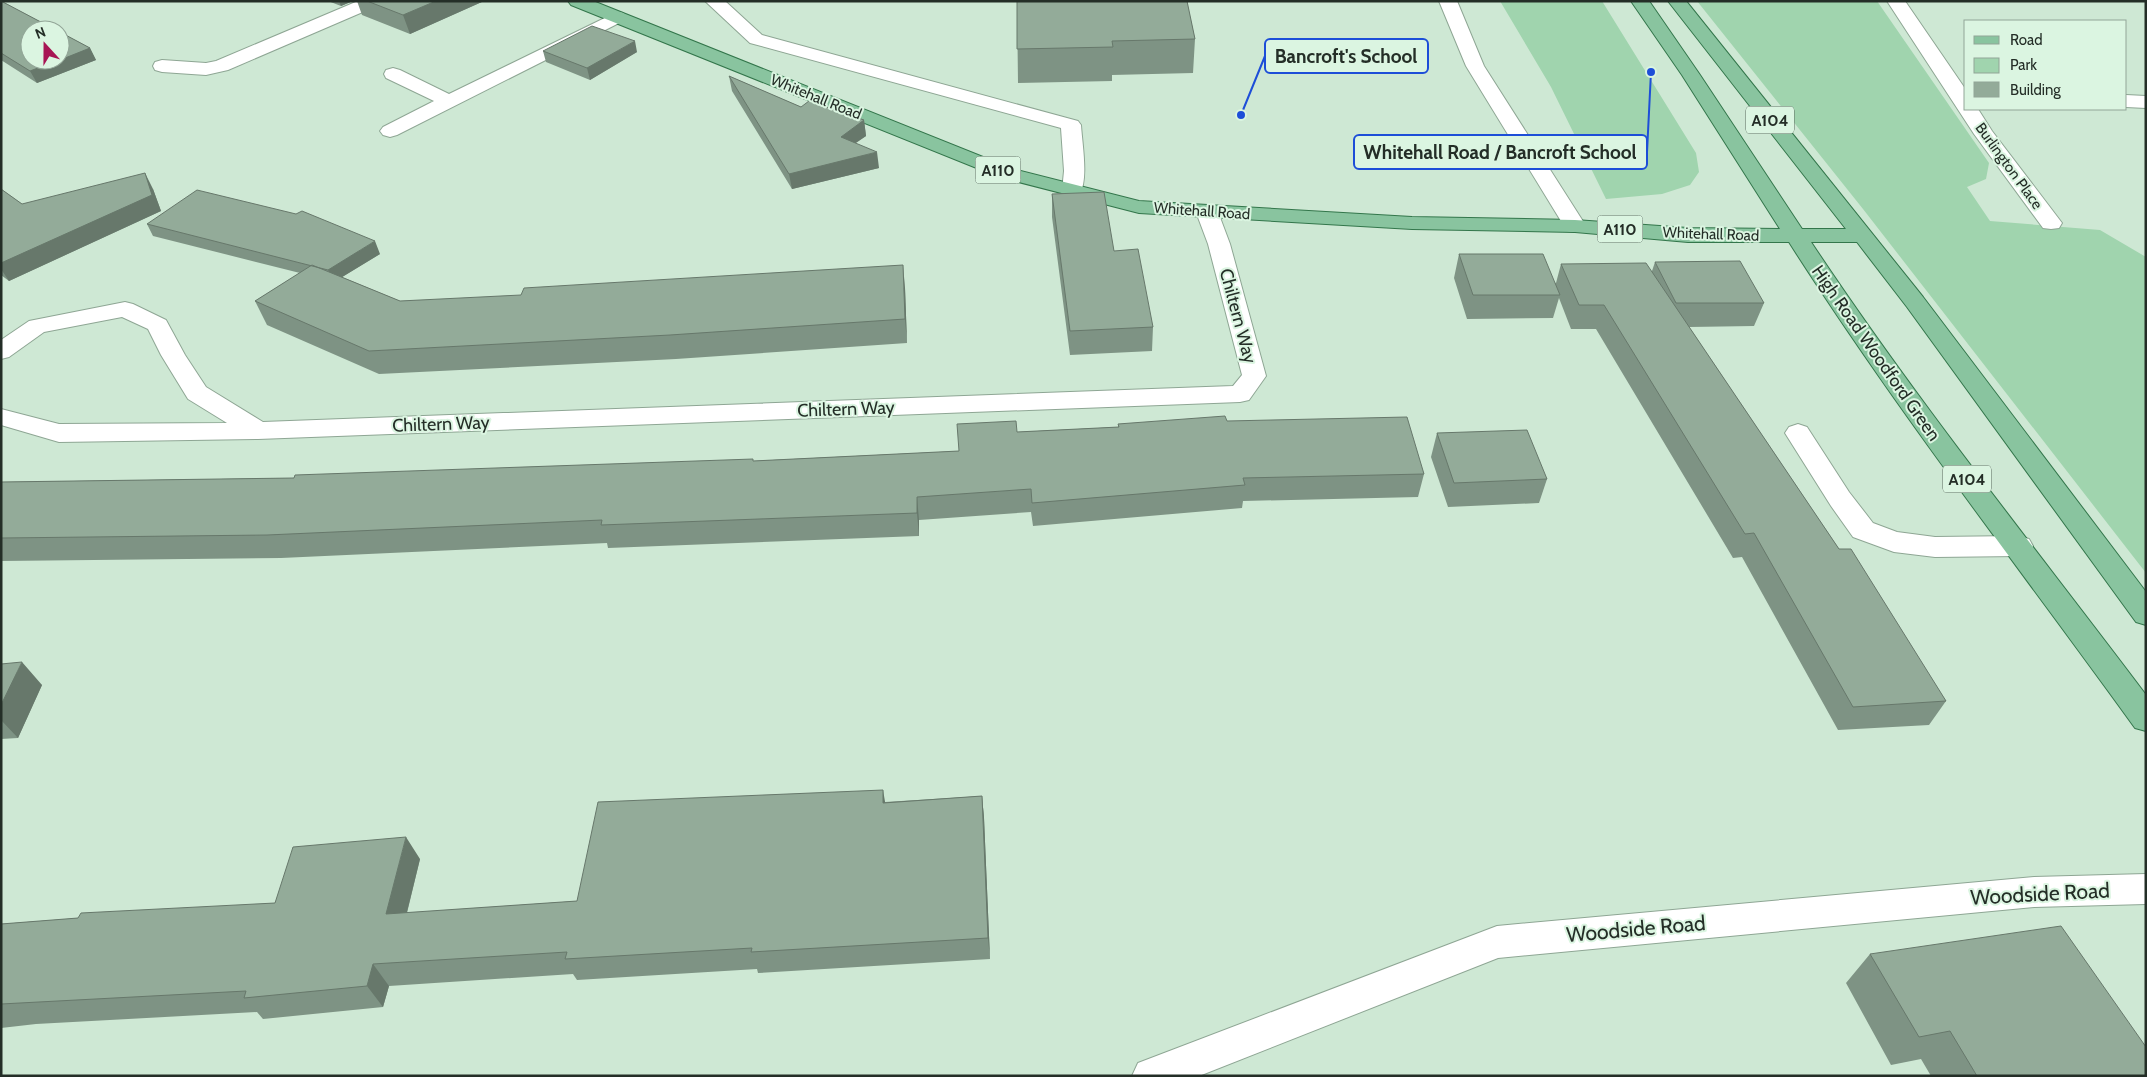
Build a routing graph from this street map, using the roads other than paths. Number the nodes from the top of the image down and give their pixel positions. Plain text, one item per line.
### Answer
1 (373, 1) edge
2 (577, 1) edge
3 (714, 1) edge
4 (1448, 1) edge
5 (1640, 1) edge
6 (1677, 1) edge
7 (1896, 1) edge
8 (617, 17) junction
9 (162, 66) dead end
10 (394, 74) dead end
11 (449, 101) junction
12 (1964, 101) edge
13 (2127, 102) edge
14 (2146, 102) edge
15 (1970, 110) edge
16 (390, 131) dead end
17 (1072, 191) junction
18 (1207, 212) junction
19 (2051, 223) dead end
20 (1575, 226) junction
21 (1794, 236) junction
22 (1864, 236) junction
23 (1, 352) edge
24 (1, 417) edge
25 (258, 431) junction
26 (1798, 433) dead end
27 (2018, 546) junction
28 (2146, 614) edge
29 (2146, 719) edge
30 (2146, 889) edge
31 (1151, 1076) edge

1 - 9 street
2 - 8 main road, Whitehall Road / A110
3 - 17 street
4 - 20 street
5 - 21 main road, High Road Woodford Green / A104
6 - 22 main road, A104
7 - 12 street, Burlington Place
8 - 11 street
8 - 17 main road, Whitehall Road / A110
10 - 11 street
11 - 16 street
13 - 14 street
15 - 19 street, Burlington Place
17 - 18 main road, Whitehall Road / A110
18 - 20 main road, Whitehall Road / A110
18 - 25 street, Chiltern Way
20 - 21 main road, Whitehall Road / A110
21 - 22 main road, Whitehall Road / A110
21 - 27 main road, High Road Woodford Green / A104
22 - 28 main road, A104
23 - 25 street
24 - 25 street, Chiltern Way
26 - 27 street
27 - 29 main road, High Road Woodford Green / A104
30 - 31 street, Woodside Road

